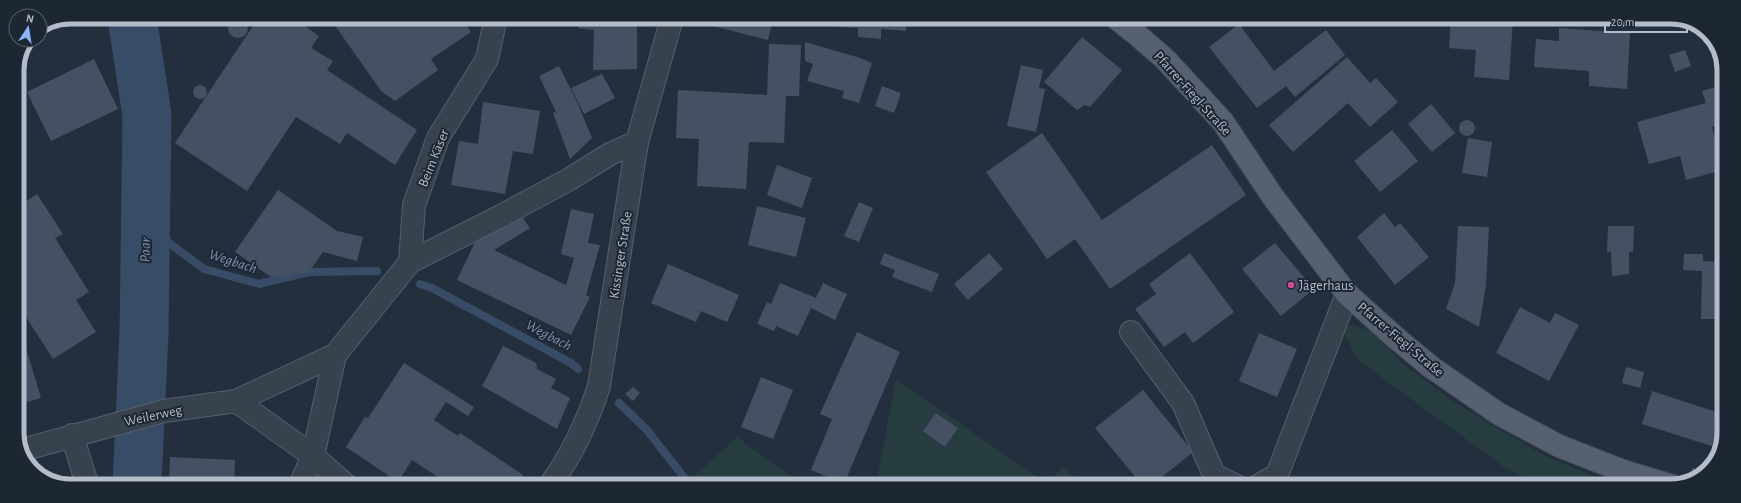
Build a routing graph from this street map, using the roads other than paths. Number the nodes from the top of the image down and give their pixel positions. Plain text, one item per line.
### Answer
1 (495, 24) edge
2 (670, 24) edge
3 (1124, 24) edge
4 (638, 142) junction
5 (410, 262) junction
6 (1347, 294) junction
7 (1131, 332) dead end
8 (334, 355) junction
9 (236, 401) junction
10 (72, 435) junction
11 (26, 449) edge
12 (313, 456) junction
13 (85, 479) edge
14 (302, 479) edge
15 (339, 479) edge
16 (554, 479) edge
17 (1222, 479) edge
18 (1270, 479) edge
19 (1650, 479) edge

1 - 5 street, Beim Käser
2 - 4 street, Kissinger Straße
3 - 6 main road, Pfarrer-Fiegl-Straße
4 - 5 street
4 - 16 street, Kissinger Straße
5 - 8 street
6 - 18 street
6 - 19 main road, Pfarrer-Fiegl-Straße
7 - 17 street
8 - 9 street
8 - 12 street
9 - 10 street, Weilerweg
9 - 12 street
10 - 11 street, Weilerweg
10 - 13 street
12 - 14 street
12 - 15 street

